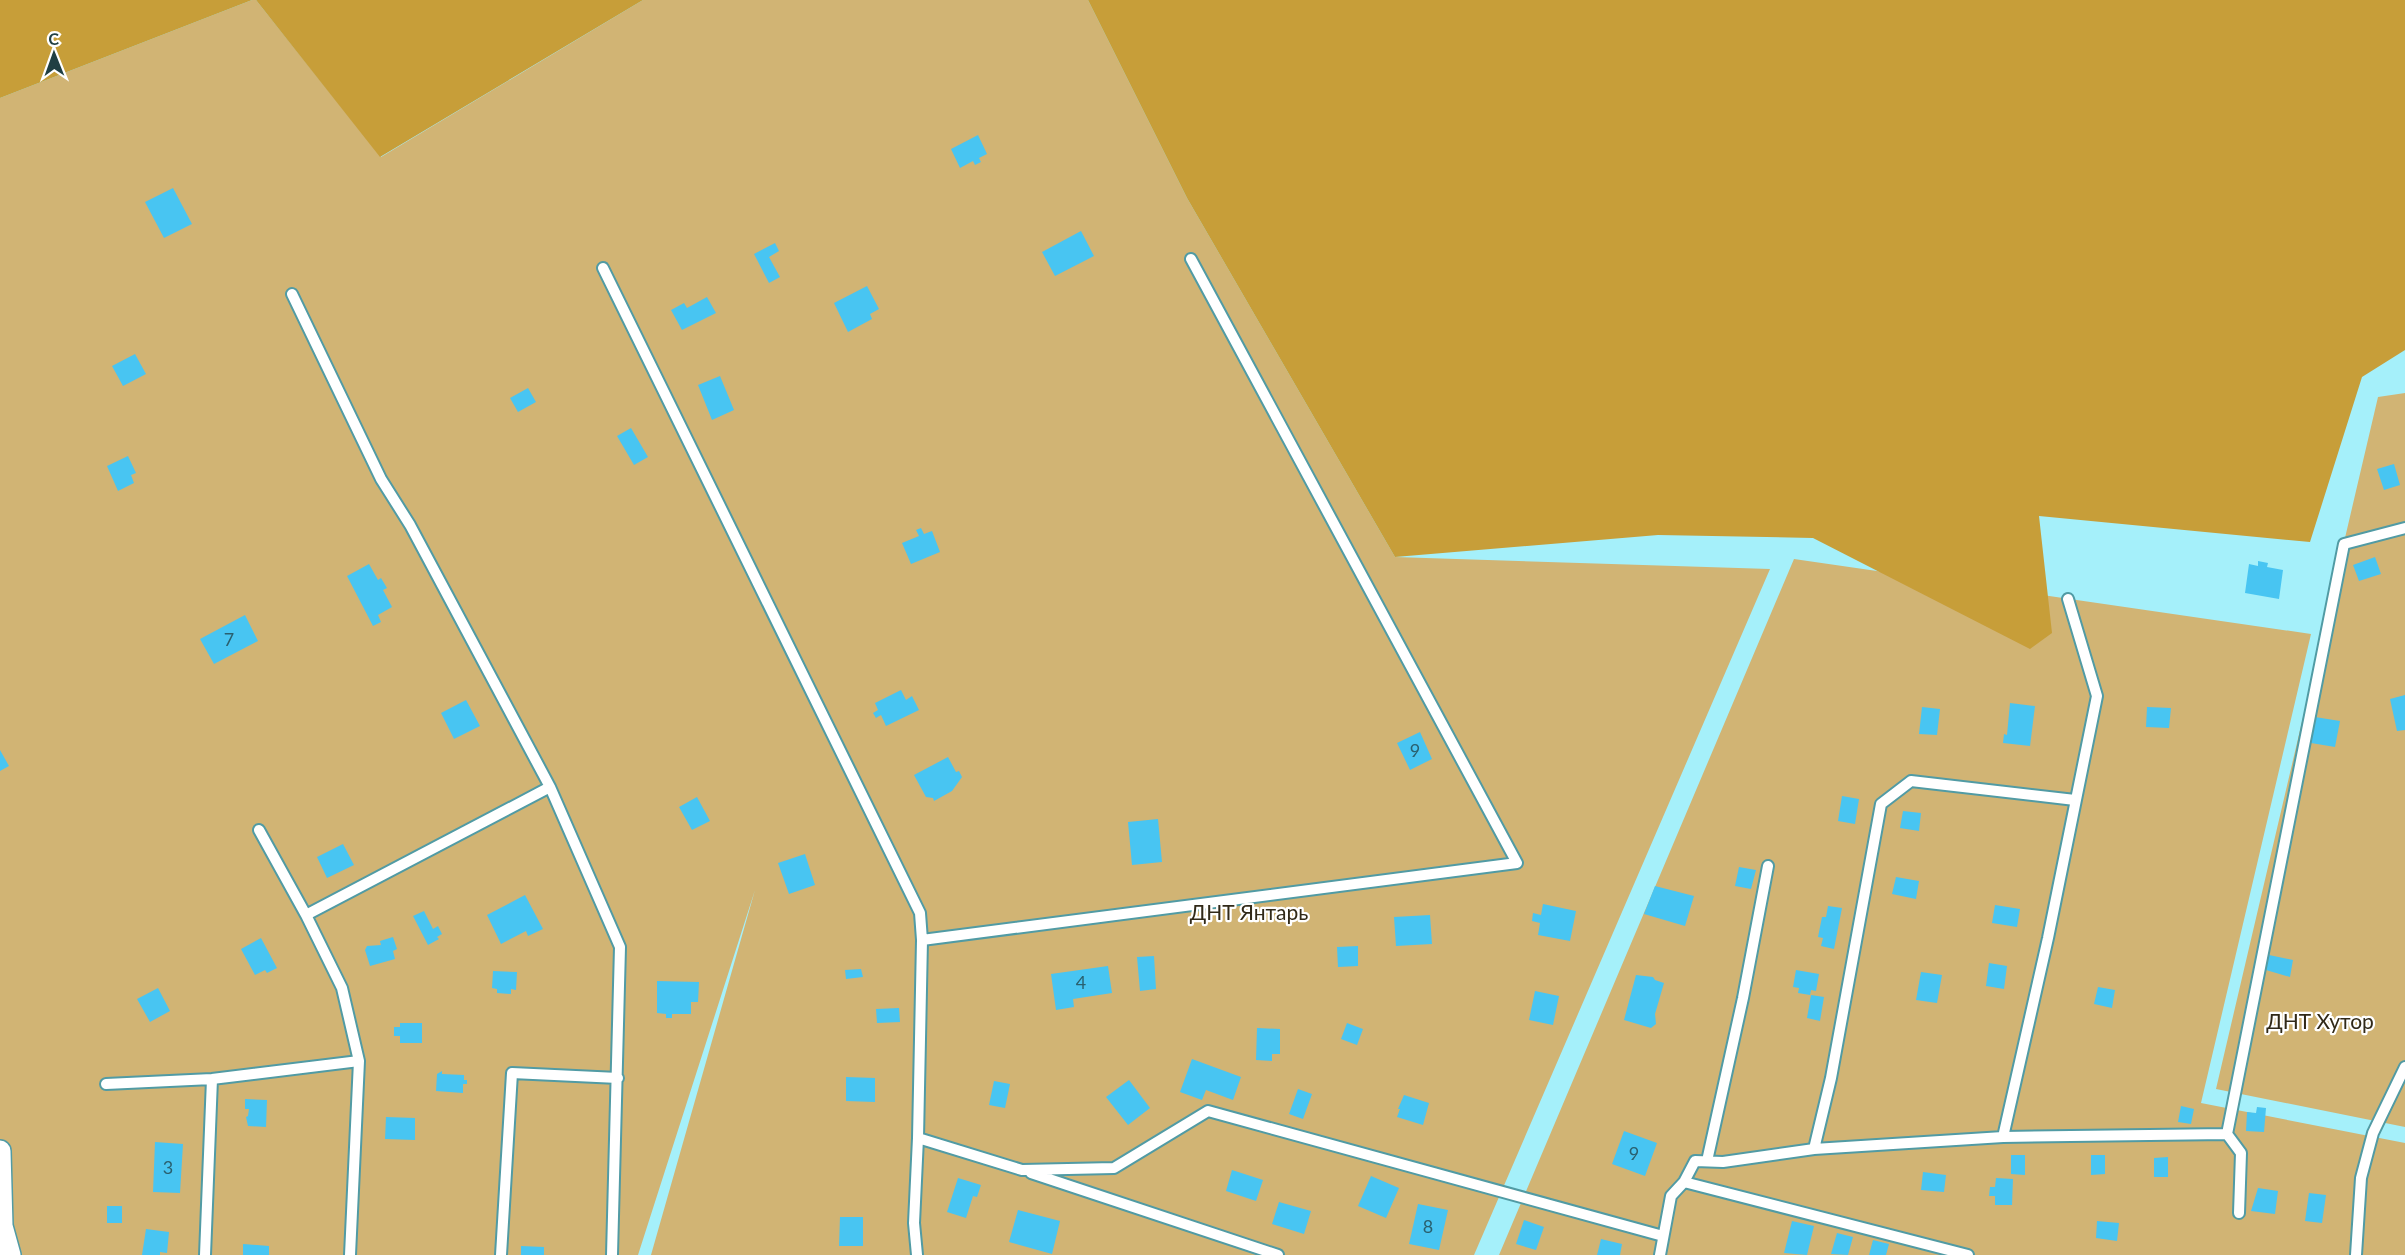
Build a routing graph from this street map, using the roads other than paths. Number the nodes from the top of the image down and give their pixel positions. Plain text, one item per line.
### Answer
1 (1191, 259) dead end
2 (603, 268) dead end
3 (292, 294) dead end
4 (2405, 528) edge
5 (2068, 599) dead end
6 (550, 787) junction
7 (2075, 800) junction
8 (259, 830) dead end
9 (1767, 866) dead end
10 (306, 915) junction
11 (922, 940) junction
12 (358, 1061) junction
13 (2405, 1067) edge
14 (618, 1078) junction
15 (212, 1079) junction
16 (106, 1084) dead end
17 (2227, 1134) junction
18 (2003, 1137) junction
19 (918, 1138) junction
20 (1814, 1149) junction
21 (0, 1150) edge
22 (1707, 1161) junction
23 (1022, 1170) junction
24 (1683, 1182) junction
25 (2239, 1213) dead end
26 (1663, 1236) junction
27 (10, 1255) edge
28 (205, 1255) edge
29 (350, 1255) edge
30 (501, 1255) edge
31 (612, 1255) edge
32 (917, 1255) edge
33 (1278, 1255) edge
34 (1660, 1255) edge
35 (1968, 1255) edge
36 (2356, 1255) edge

1 - 11 lane
2 - 11 lane
3 - 6 lane
4 - 17 lane
5 - 7 lane
6 - 10 lane
6 - 14 lane
7 - 18 lane
7 - 20 lane
8 - 10 lane
9 - 22 lane
10 - 12 lane
11 - 19 lane
12 - 15 lane
12 - 29 lane
13 - 36 lane
14 - 30 lane
14 - 31 lane
15 - 16 lane
15 - 28 lane
17 - 18 lane
17 - 25 lane
18 - 20 lane
19 - 23 lane
19 - 32 lane
20 - 22 lane
21 - 27 street
22 - 24 lane
23 - 26 lane
23 - 33 lane
24 - 26 lane
24 - 35 lane
26 - 34 lane

